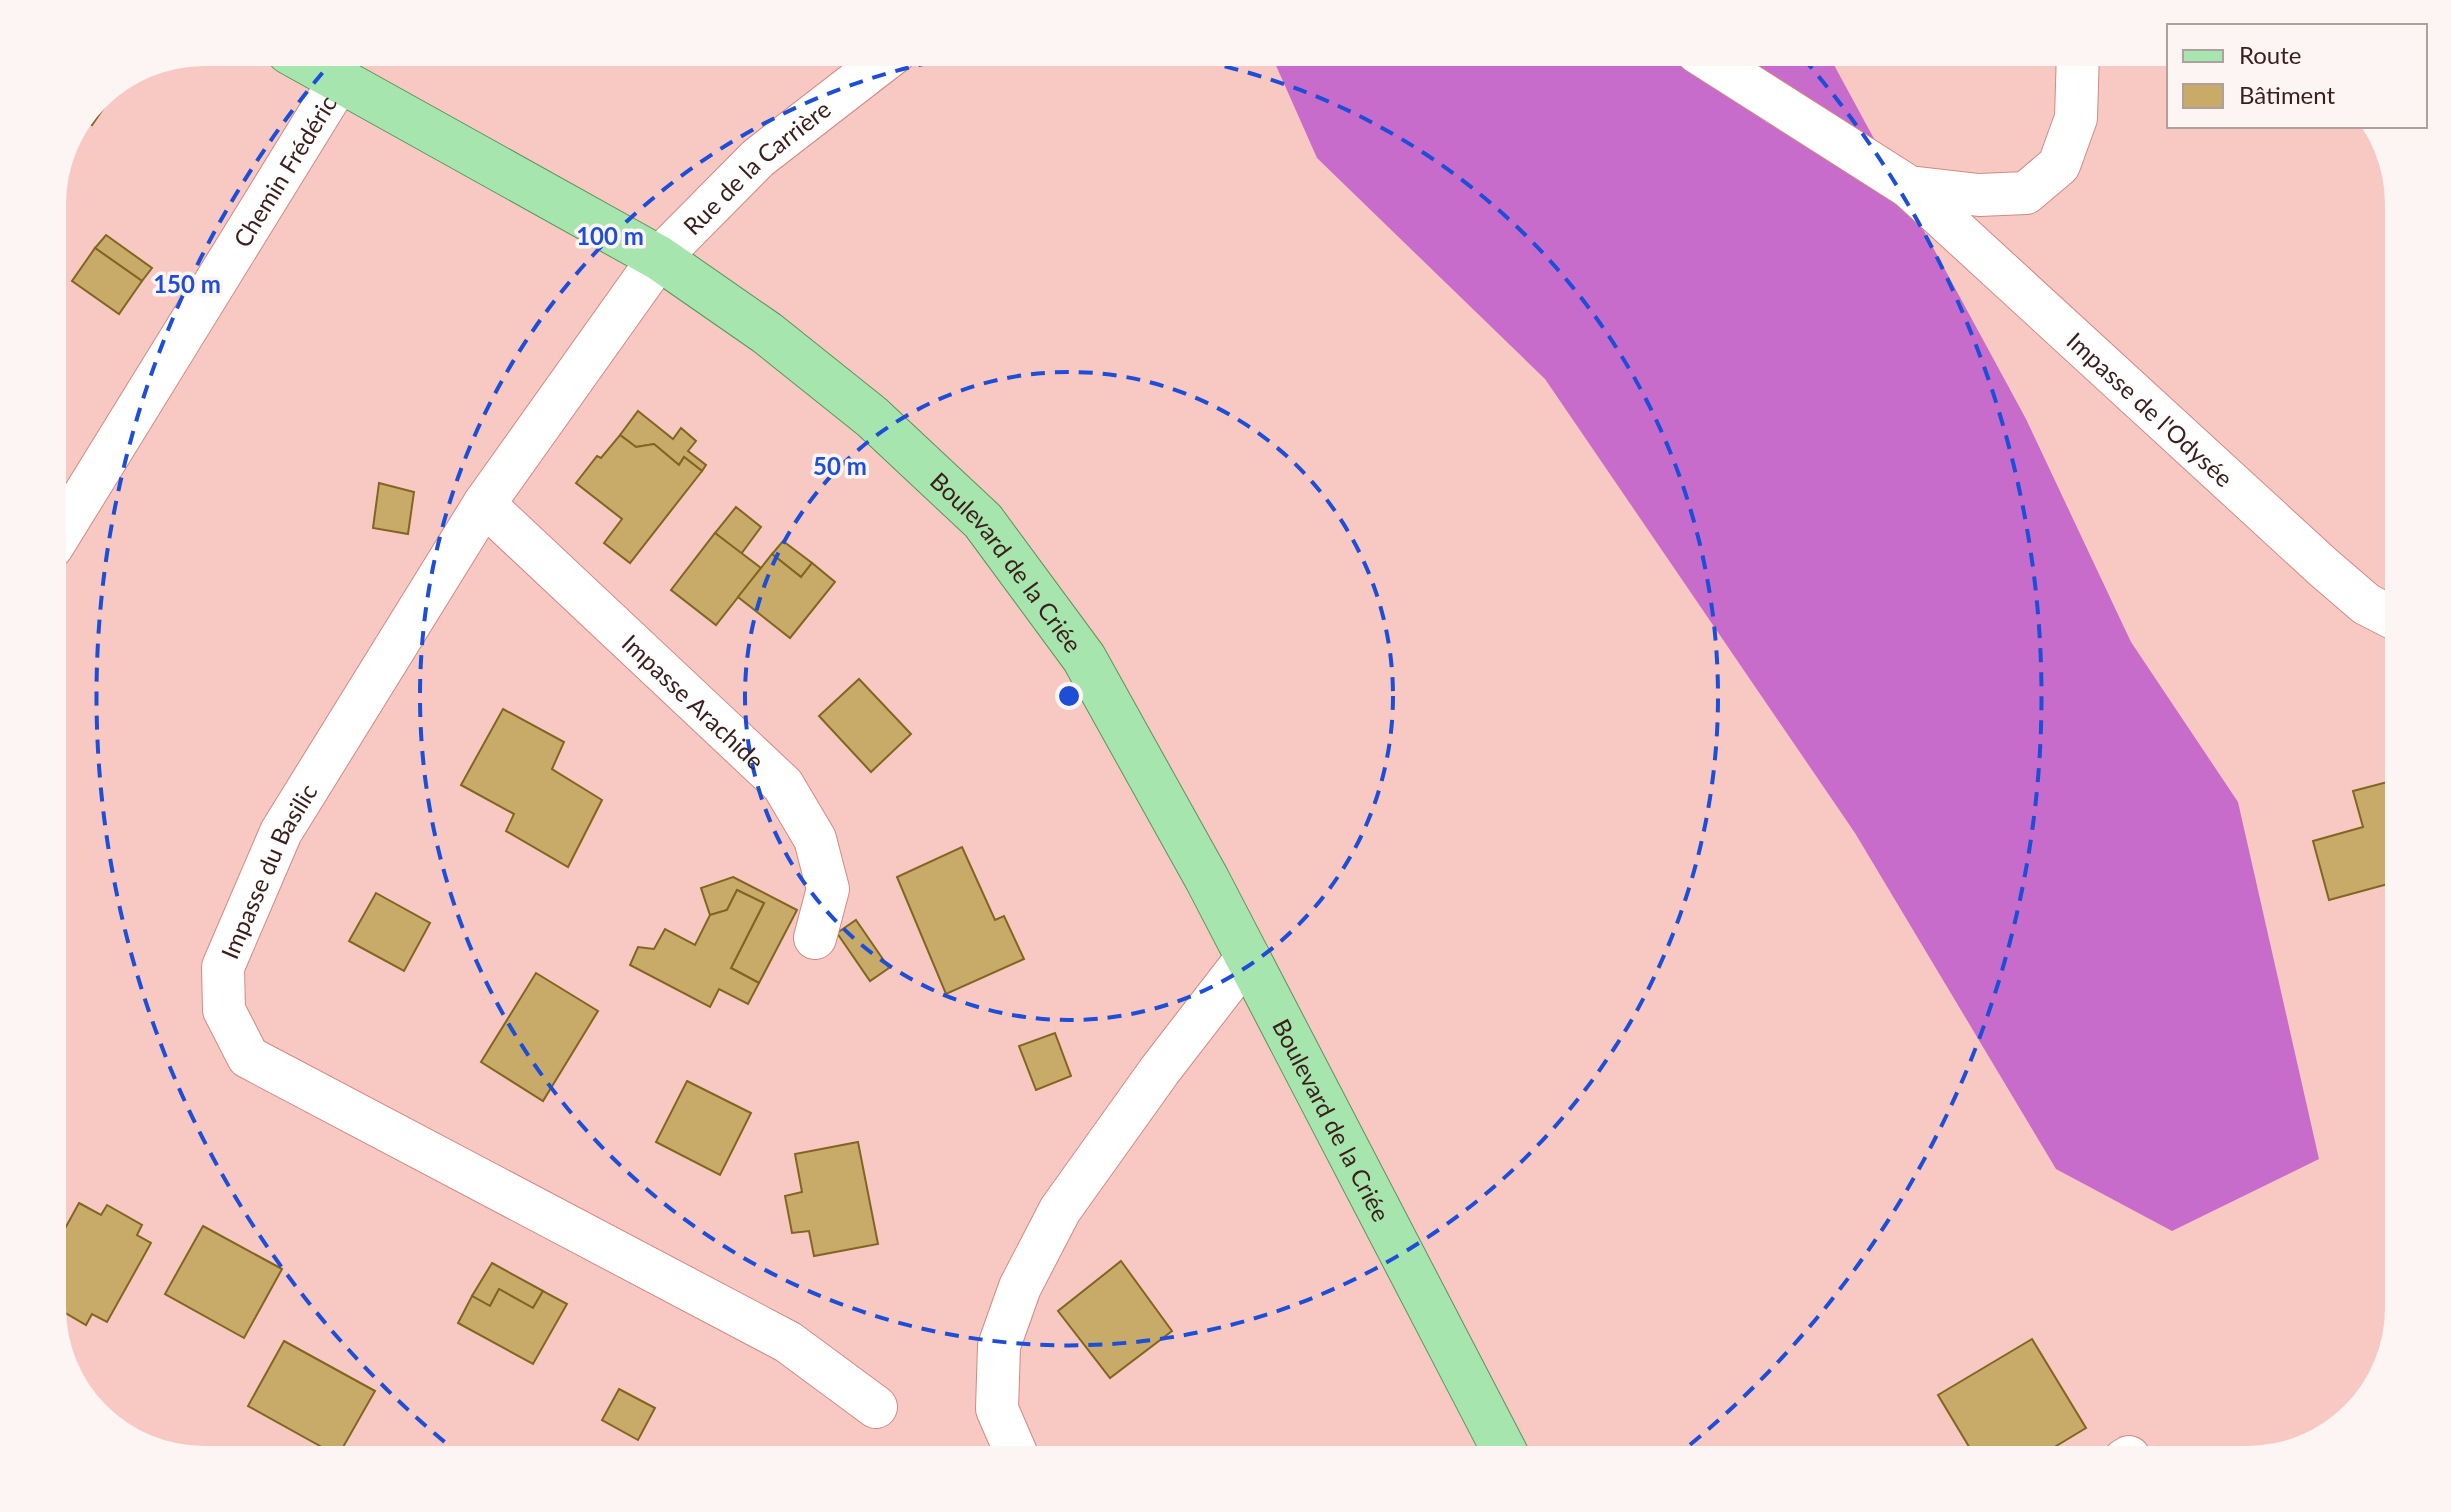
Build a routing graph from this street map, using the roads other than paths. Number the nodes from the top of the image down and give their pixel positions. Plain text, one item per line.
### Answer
1 (314, 66) edge
2 (877, 66) edge
3 (1719, 66) edge
4 (2078, 66) edge
5 (340, 80) junction
6 (1909, 187) junction
7 (659, 258) junction
8 (484, 504) junction
9 (66, 524) edge
10 (2385, 614) edge
11 (815, 938) dead end
12 (1248, 956) junction
13 (876, 1407) dead end
14 (1013, 1446) edge
15 (1502, 1446) edge

1 - 5 main road, Boulevard de la Criée
2 - 7 street, Rue de la Carrière
3 - 6 street
4 - 6 street
5 - 7 main road, Boulevard de la Criée
5 - 9 street, Chemin Frédéric
6 - 10 street, Impasse de l'Odysée
7 - 8 street, Impasse du Basilic
7 - 12 main road, Boulevard de la Criée
8 - 11 street, Impasse Arachide
8 - 13 street, Impasse du Basilic
12 - 14 street
12 - 15 main road, Boulevard de la Criée

